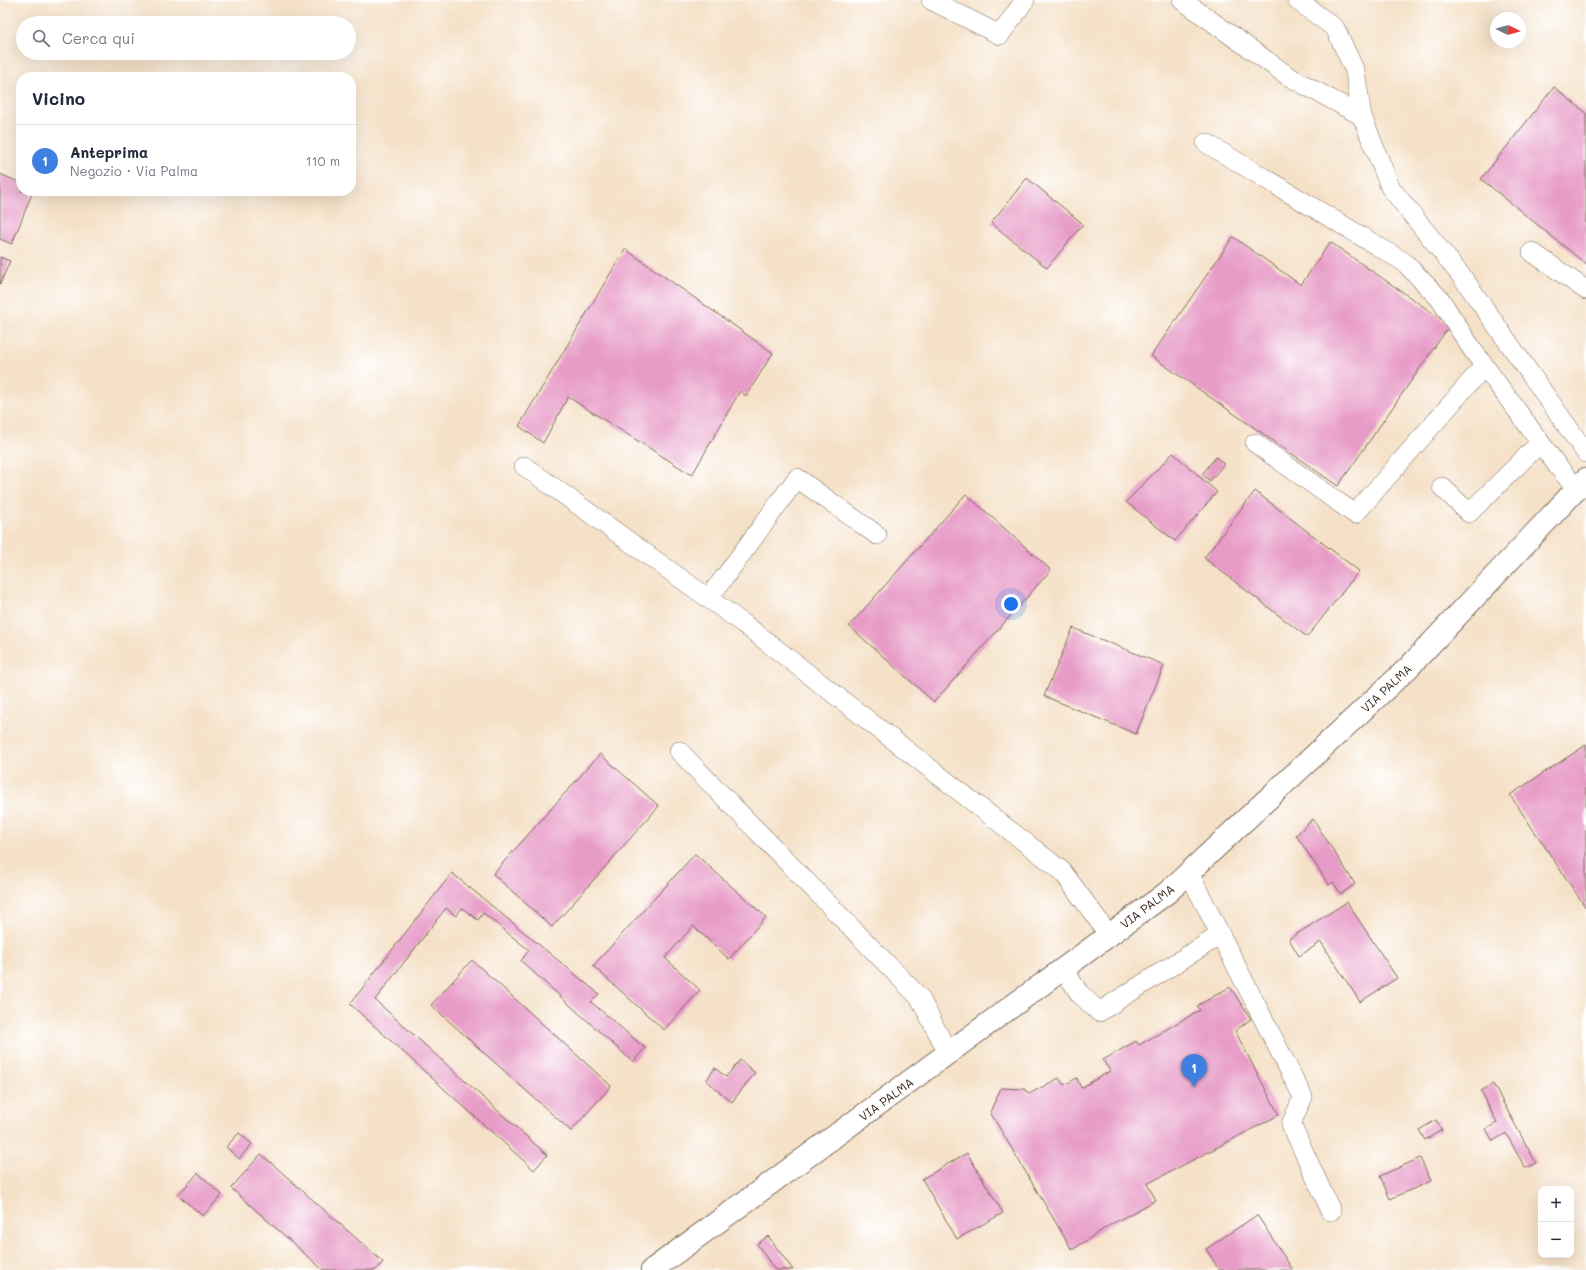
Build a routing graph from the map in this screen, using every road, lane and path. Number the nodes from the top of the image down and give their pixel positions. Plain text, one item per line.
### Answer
1 (931, 0) edge
2 (1025, 0) edge
3 (1182, 0) edge
4 (1297, 0) edge
5 (1362, 116) junction
6 (1206, 143) dead end
7 (1532, 252) dead end
8 (1586, 290) edge
9 (1484, 366) junction
10 (1255, 443) dead end
11 (1540, 443) junction
12 (1586, 453) edge
13 (524, 466) dead end
14 (1581, 484) edge
15 (1442, 487) dead end
16 (877, 535) dead end
17 (708, 598) junction
18 (678, 751) dead end
19 (1189, 873) junction
20 (1109, 935) junction
21 (1220, 935) junction
22 (1063, 968) junction
23 (948, 1053) junction
24 (1331, 1211) dead end
25 (652, 1270) edge

1 - 2 lane
3 - 5 lane
4 - 5 lane
5 - 12 lane
6 - 9 lane
7 - 8 lane
9 - 10 lane
9 - 11 lane
11 - 14 lane
11 - 15 lane
13 - 17 lane
14 - 19 main road, VIA PALMA
16 - 17 lane
17 - 20 lane
18 - 23 lane
19 - 20 main road, VIA PALMA
19 - 21 lane
20 - 22 main road, VIA PALMA
21 - 22 lane
21 - 24 lane
22 - 23 main road, VIA PALMA
23 - 25 main road, VIA PALMA

